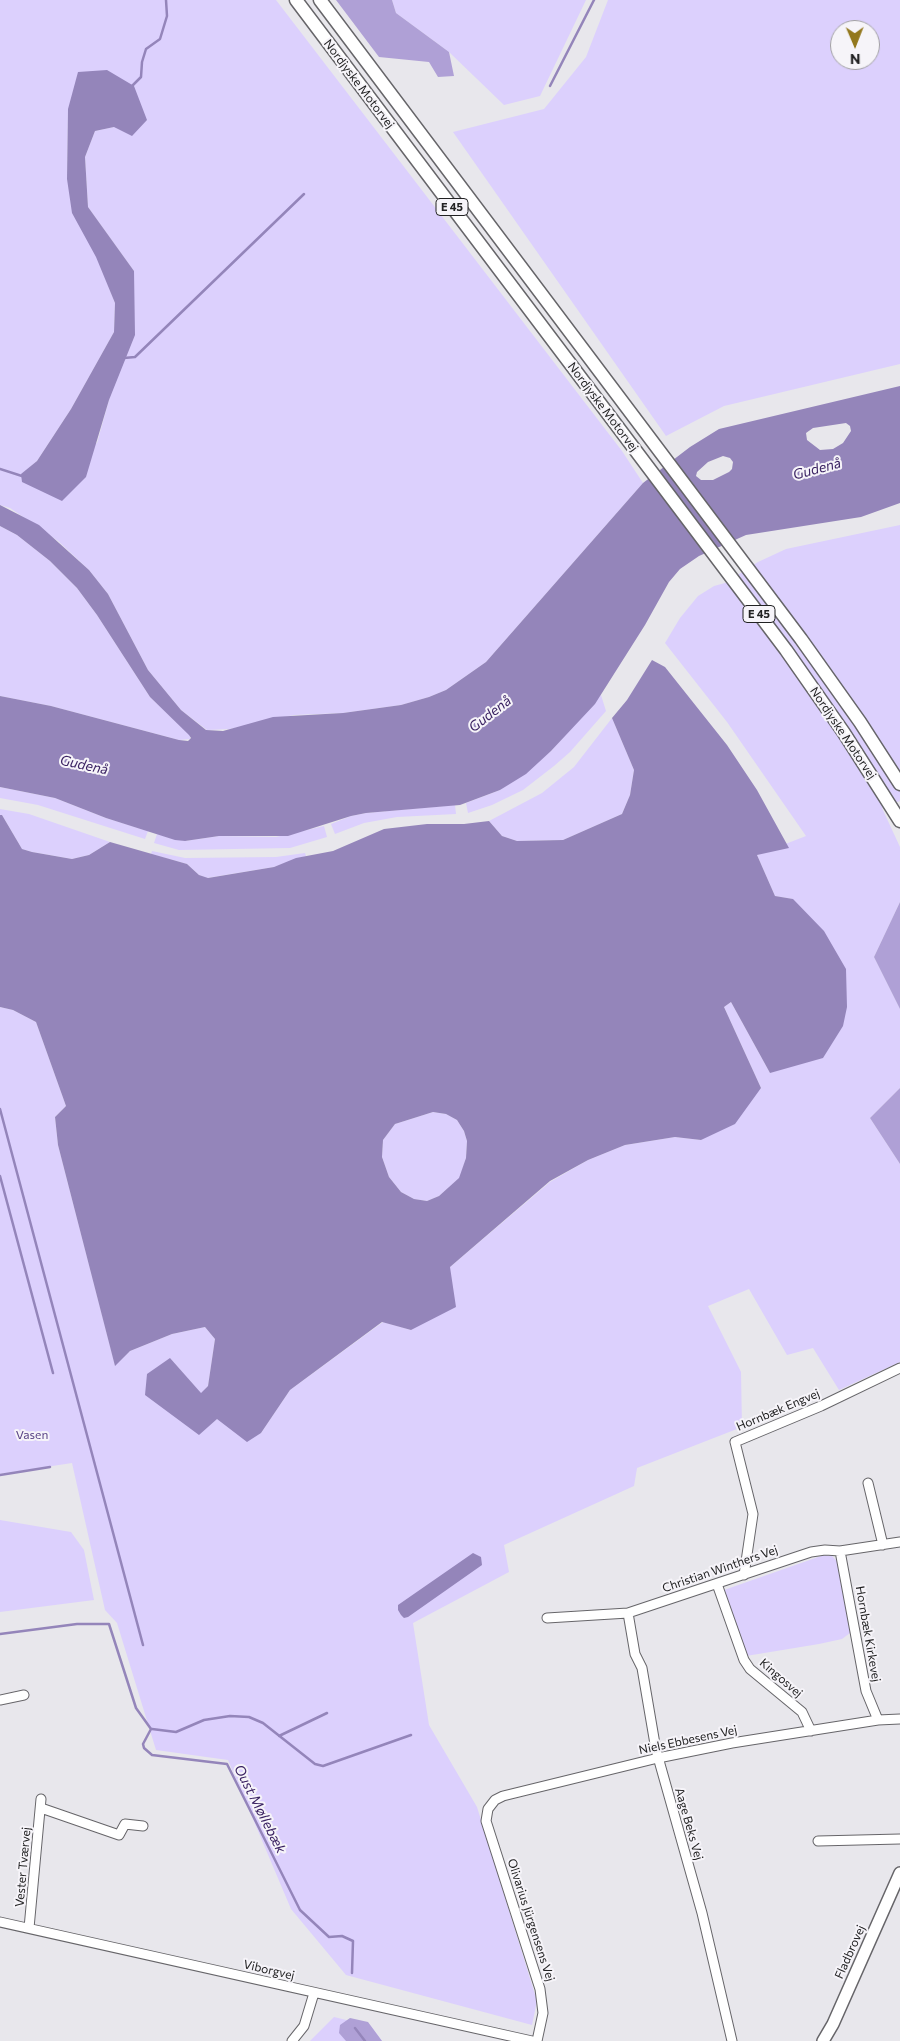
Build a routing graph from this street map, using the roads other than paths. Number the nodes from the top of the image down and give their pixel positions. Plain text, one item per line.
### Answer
1 (296, 0) edge
2 (320, 0) edge
3 (325, 0) edge
4 (390, 93) junction
5 (900, 784) edge
6 (900, 821) edge
7 (900, 1368) edge
8 (868, 1482) dead end
9 (900, 1542) edge
10 (883, 1545) junction
11 (840, 1550) junction
12 (744, 1575) junction
13 (717, 1584) junction
14 (628, 1613) junction
15 (547, 1618) dead end
16 (24, 1695) dead end
17 (0, 1700) edge
18 (900, 1719) edge
19 (878, 1720) junction
20 (811, 1731) junction
21 (658, 1758) junction
22 (488, 1809) joint
23 (143, 1826) dead end
24 (900, 1839) edge
25 (818, 1841) dead end
26 (900, 1873) edge
27 (0, 1922) edge
28 (29, 1928) junction
29 (314, 1993) junction
30 (292, 2041) edge
31 (532, 2041) edge
32 (538, 2041) edge
33 (732, 2041) edge
34 (823, 2041) edge

1 - 6 highway, Nordjyske Motorvej / E 45
2 - 4 highway, Nordjyske Motorvej / E 45
3 - 4 highway
4 - 5 highway, Nordjyske Motorvej / E 45
7 - 12 street, Hornbæk Engvej
8 - 10 street
9 - 10 street, Christian Winthers Vej
10 - 11 street, Christian Winthers Vej
11 - 12 street, Christian Winthers Vej
11 - 19 street, Hornbæk Kirkevej
12 - 13 street, Christian Winthers Vej
13 - 14 street, Christian Winthers Vej
13 - 20 street, Kingosvej
14 - 15 street, Christian Winthers Vej
14 - 21 street, Aage Beks Vej
16 - 17 street
18 - 19 street, Niels Ebbesens Vej
19 - 20 street, Niels Ebbesens Vej
20 - 21 street, Niels Ebbesens Vej
21 - 22 street, Niels Ebbesens Vej
21 - 33 street, Aage Beks Vej
22 - 32 street, Olivarius Jürgensens Vej
23 - 28 street, Vester Tværvej
24 - 25 street
26 - 34 main road, Fladbrovej
27 - 28 street, Viborgvej
28 - 29 street, Viborgvej
29 - 30 street
29 - 31 street, Viborgvej

